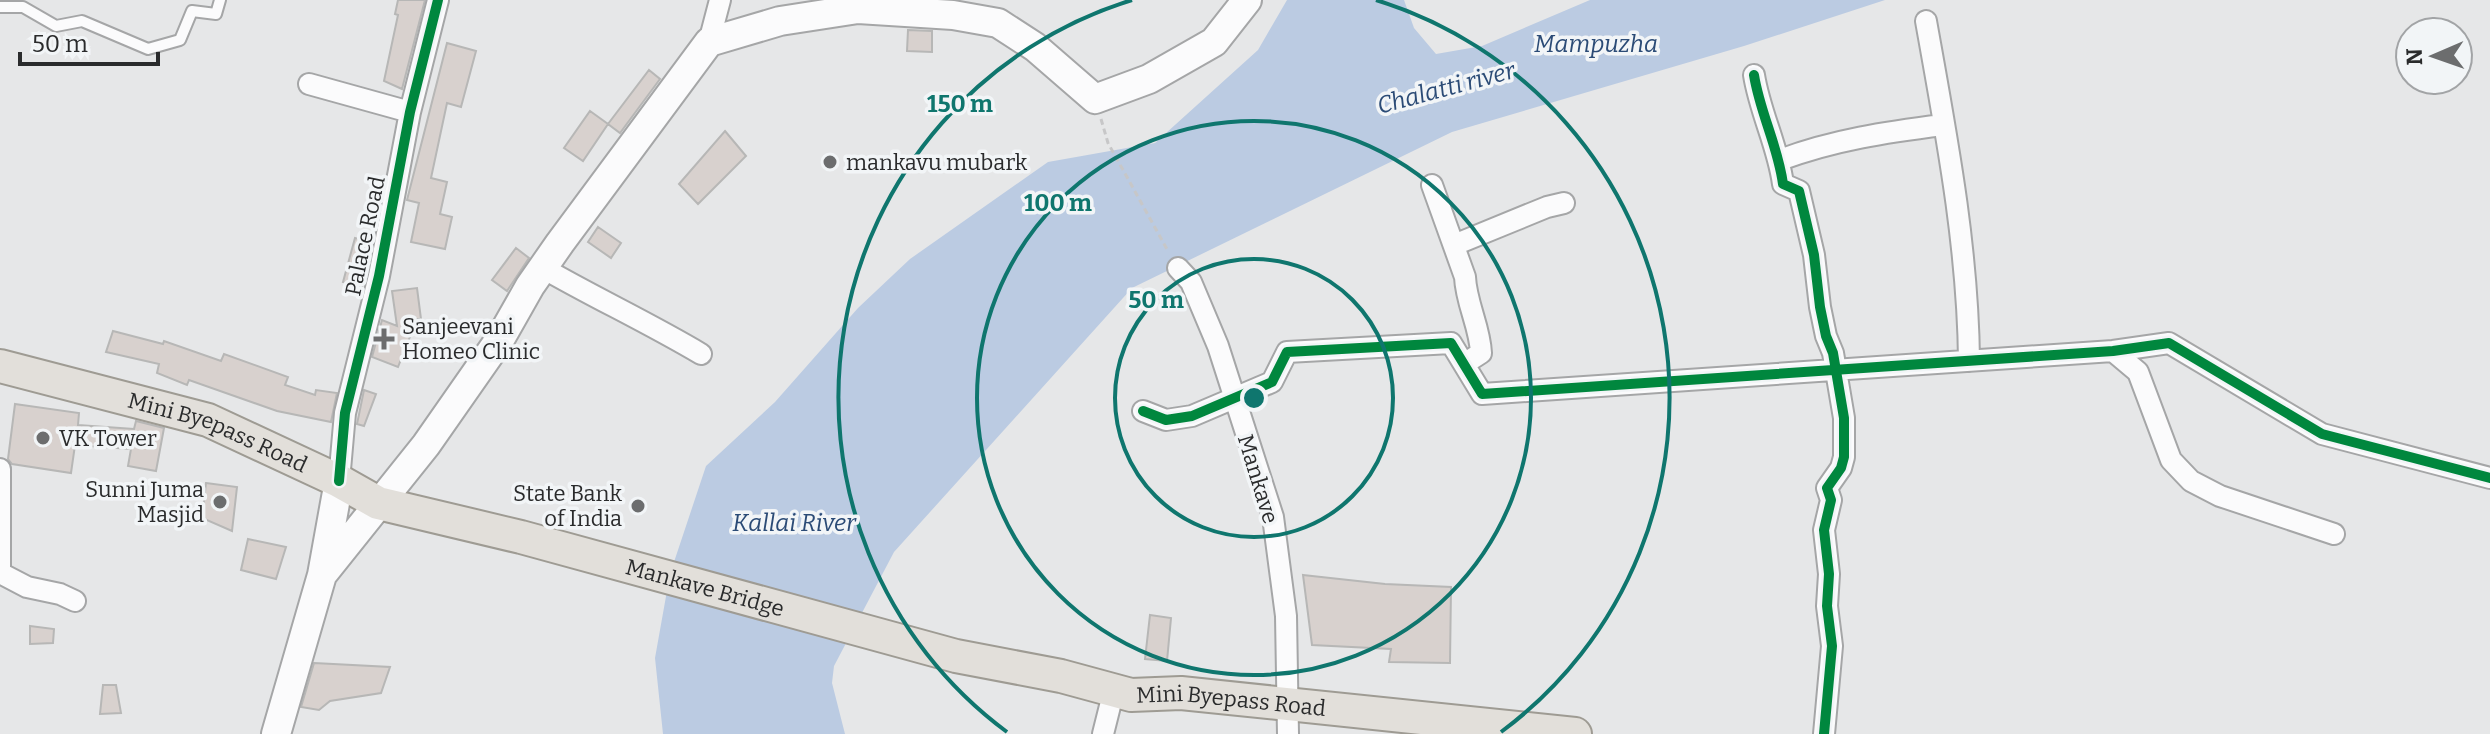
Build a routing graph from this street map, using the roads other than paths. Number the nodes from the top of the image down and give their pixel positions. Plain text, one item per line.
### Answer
1 (220, 0) edge
2 (438, 0) edge
3 (720, 0) edge
4 (1247, 0) edge
5 (852, 4) edge
6 (900, 5) edge
7 (0, 7) edge
8 (1926, 21) dead end
9 (709, 42) junction
10 (1754, 75) dead end
11 (309, 84) dead end
12 (410, 112) junction
13 (1943, 125) junction
14 (1780, 160) junction
15 (1432, 185) dead end
16 (1564, 203) dead end
17 (1454, 245) junction
18 (543, 268) junction
19 (1178, 268) road end
20 (2113, 351) junction
21 (701, 354) dead end
22 (1969, 361) junction
23 (1464, 364) junction
24 (0, 366) edge
25 (1836, 370) junction
26 (1233, 398) junction
27 (1143, 411) dead end
28 (0, 469) edge
29 (2490, 478) edge
30 (339, 481) junction
31 (378, 503) junction
32 (2334, 534) dead end
33 (521, 537) joint
34 (0, 571) edge
35 (322, 575) junction
36 (75, 601) dead end
37 (890, 640) joint
38 (1114, 690) junction
39 (1289, 719) edge
40 (276, 734) edge
41 (1103, 734) edge
42 (1575, 734) edge
43 (1824, 734) edge

1 - 7 lane
2 - 12 street, Palace Road
3 - 9 street
4 - 6 main road
5 - 6 main road
5 - 9 main road
8 - 13 street
9 - 18 main road
10 - 14 street
11 - 12 street
12 - 30 street, Palace Road
13 - 14 street
13 - 22 street
14 - 25 street
15 - 17 street
16 - 17 street
17 - 23 street
18 - 21 street
18 - 31 main road
19 - 26 street, Mankave
20 - 22 street
20 - 29 street
20 - 32 street
22 - 25 street
23 - 25 street
23 - 26 street
24 - 30 main road, Mini Byepass Road
25 - 43 street
26 - 27 street
26 - 39 street, Mankave
28 - 34 street
30 - 31 main road, Mini Byepass Road
30 - 35 main road
31 - 33 main road, Mini Byepass Road
31 - 35 main road
33 - 37 main road, Mankave Bridge
34 - 36 street
35 - 40 main road
37 - 38 main road, Mini Byepass Road
38 - 39 main road, Mini Byepass Road
38 - 41 street
39 - 42 main road, Mini Byepass Road

